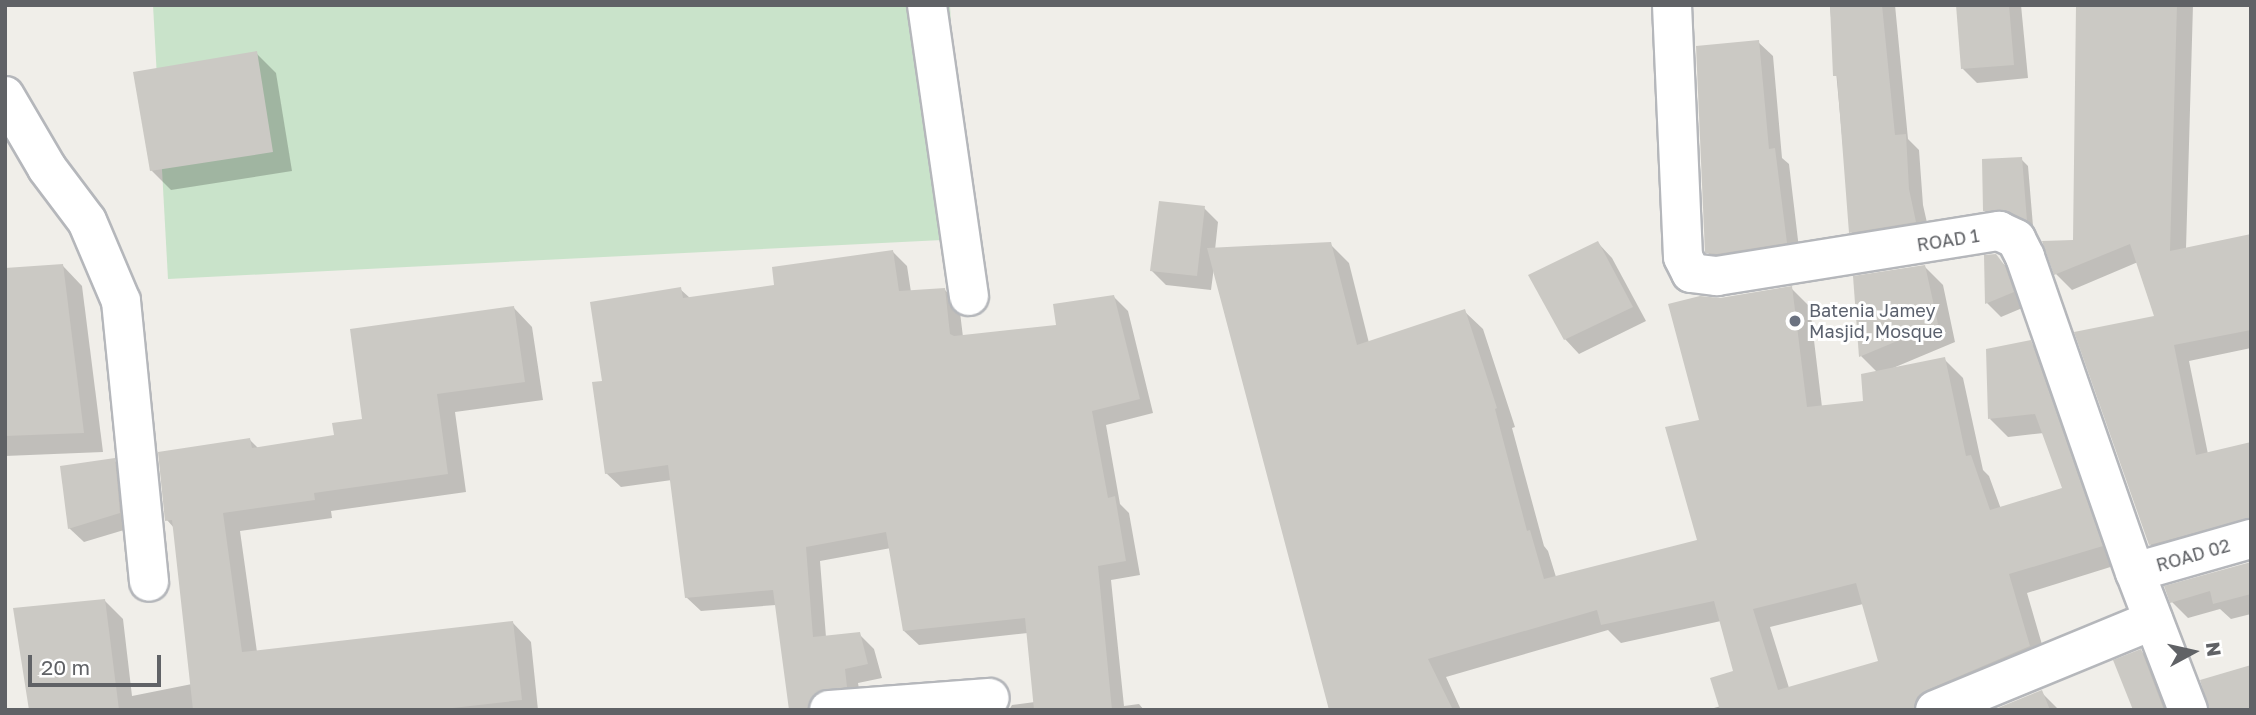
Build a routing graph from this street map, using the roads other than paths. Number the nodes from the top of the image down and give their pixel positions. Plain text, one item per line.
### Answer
1 (927, 5) edge
2 (1672, 5) edge
3 (5, 96) edge
4 (969, 296) dead end
5 (2251, 539) edge
6 (2135, 572) junction
7 (149, 582) dead end
8 (2153, 620) junction
9 (990, 698) dead end
10 (829, 710) edge
11 (1935, 710) edge
12 (2188, 710) edge

1 - 4 street
2 - 6 street, ROAD 1
3 - 7 street
5 - 6 street, ROAD 02
6 - 8 street, ROAD 1
8 - 11 street
8 - 12 street, ROAD 1
9 - 10 street

